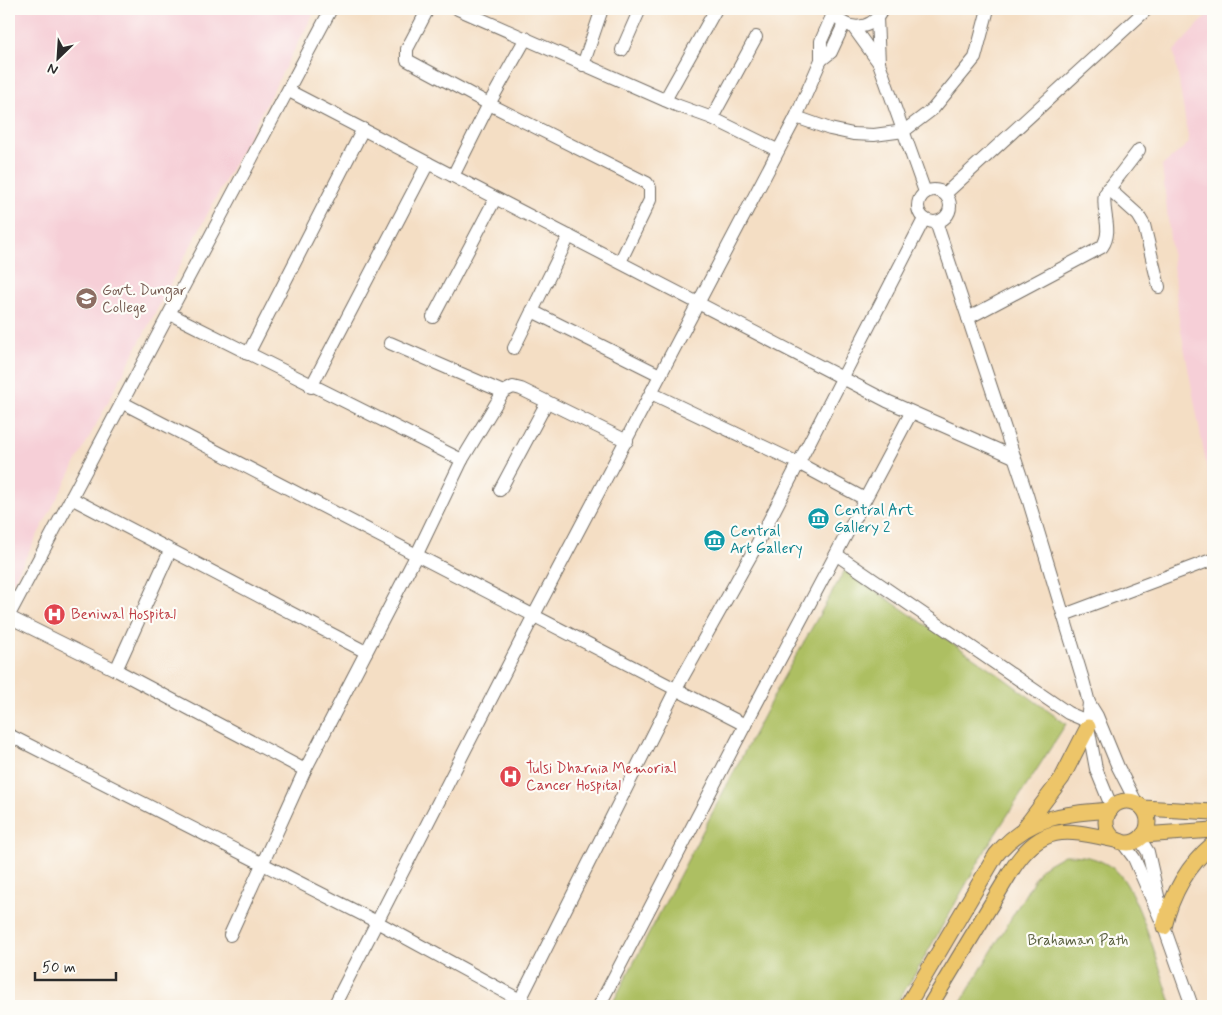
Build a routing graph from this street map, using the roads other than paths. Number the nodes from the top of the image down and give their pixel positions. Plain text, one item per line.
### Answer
1 (331, 9) edge
2 (428, 9) edge
3 (458, 9) edge
4 (602, 9) edge
5 (640, 9) edge
6 (716, 9) edge
7 (988, 9) edge
8 (1147, 9) edge
9 (832, 11) edge
10 (477, 13) edge
11 (880, 14) edge
12 (849, 26) junction
13 (756, 36) dead end
14 (526, 38) junction
15 (622, 50) dead end
16 (821, 60) junction
17 (879, 64) junction
18 (583, 65) junction
19 (289, 90) junction
20 (665, 100) junction
21 (489, 104) junction
22 (796, 117) junction
23 (712, 118) junction
24 (363, 129) junction
25 (904, 131) junction
26 (777, 150) junction
27 (1139, 150) dead end
28 (428, 163) junction
29 (453, 176) junction
30 (1108, 188) junction
31 (925, 192) junction
32 (945, 194) junction
33 (495, 199) junction
34 (930, 221) junction
35 (569, 236) junction
36 (620, 262) junction
37 (1159, 287) dead end
38 (699, 302) junction
39 (532, 311) junction
40 (170, 314) junction
41 (433, 317) dead end
42 (968, 318) junction
43 (390, 343) dead end
44 (514, 348) dead end
45 (248, 354) junction
46 (660, 375) junction
47 (842, 376) junction
48 (311, 387) junction
49 (503, 392) junction
50 (651, 393) junction
51 (547, 402) junction
52 (123, 403) junction
53 (911, 413) junction
54 (627, 441) junction
55 (1014, 457) junction
56 (462, 460) junction
57 (798, 463) junction
58 (500, 490) dead end
59 (71, 498) junction
60 (865, 499) junction
61 (170, 551) junction
62 (837, 555) junction
63 (416, 556) junction
64 (1211, 560) dead end
65 (534, 615) junction
66 (1064, 615) junction
67 (9, 616) edge
68 (366, 652) junction
69 (116, 670) junction
70 (676, 688) junction
71 (1089, 703) junction
72 (1088, 724) junction
73 (745, 725) junction
74 (9, 735) edge
75 (304, 770) junction
76 (1140, 806) junction
77 (1111, 809) junction
78 (1213, 812) edge
79 (1024, 828) junction
80 (1213, 830) edge
81 (1142, 837) junction
82 (1121, 842) junction
83 (1213, 844) edge
84 (262, 865) junction
85 (376, 922) junction
86 (1164, 927) junction
87 (230, 935) dead end
88 (526, 1003) edge
89 (334, 1006) edge
90 (599, 1006) edge
91 (907, 1006) edge
92 (930, 1006) edge
93 (1192, 1006) edge

1 - 19 street
2 - 21 street
3 - 10 street
4 - 18 street
5 - 15 street
6 - 20 street
7 - 25 street
8 - 32 street
9 - 12 street
9 - 16 street
10 - 14 street
11 - 12 street
11 - 17 street
12 - 16 street
12 - 17 street
13 - 23 street
14 - 18 street
14 - 21 street
16 - 22 street
17 - 25 street
18 - 20 street
19 - 24 street
19 - 40 street
20 - 23 street
21 - 29 street
21 - 36 street
22 - 25 street
22 - 26 street
23 - 26 street
24 - 28 street
24 - 45 street
25 - 31 street
26 - 38 street
27 - 30 street
28 - 29 street
28 - 48 street
29 - 33 street
30 - 37 street
30 - 42 street
31 - 32 street
31 - 34 street
32 - 34 street
33 - 35 street
33 - 41 street
34 - 42 street
34 - 47 street
35 - 36 street
35 - 39 street
36 - 38 street
38 - 46 street
38 - 47 street
39 - 44 street
39 - 46 street
40 - 45 street
40 - 52 street
42 - 55 street
43 - 49 street
45 - 48 street
46 - 50 street
47 - 53 street
47 - 57 street
48 - 56 street
49 - 51 street
49 - 56 street
50 - 54 street
50 - 57 street
51 - 54 street
51 - 58 street
52 - 59 street
52 - 63 street
53 - 55 street
53 - 60 street
54 - 65 street
55 - 66 street
56 - 63 street
57 - 60 street
57 - 70 street
59 - 61 street
59 - 67 street
60 - 62 street
61 - 68 street
61 - 69 street
62 - 72 street
62 - 73 street
63 - 65 street
63 - 68 street
64 - 66 street
65 - 70 street
65 - 85 street
66 - 71 street
67 - 69 street
68 - 75 street
69 - 75 street
70 - 73 street
70 - 88 street
71 - 72 street
71 - 76 street
72 - 77 street
72 - 79 main road
73 - 90 street
74 - 84 street
75 - 84 street
76 - 77 main road
76 - 78 main road
76 - 81 main road
77 - 79 main road
77 - 82 main road
79 - 91 main road
80 - 81 main road
81 - 82 main road
81 - 86 street
82 - 86 street
82 - 92 main road
83 - 86 main road
84 - 85 street
84 - 87 street
85 - 88 street
85 - 89 street
86 - 93 street

